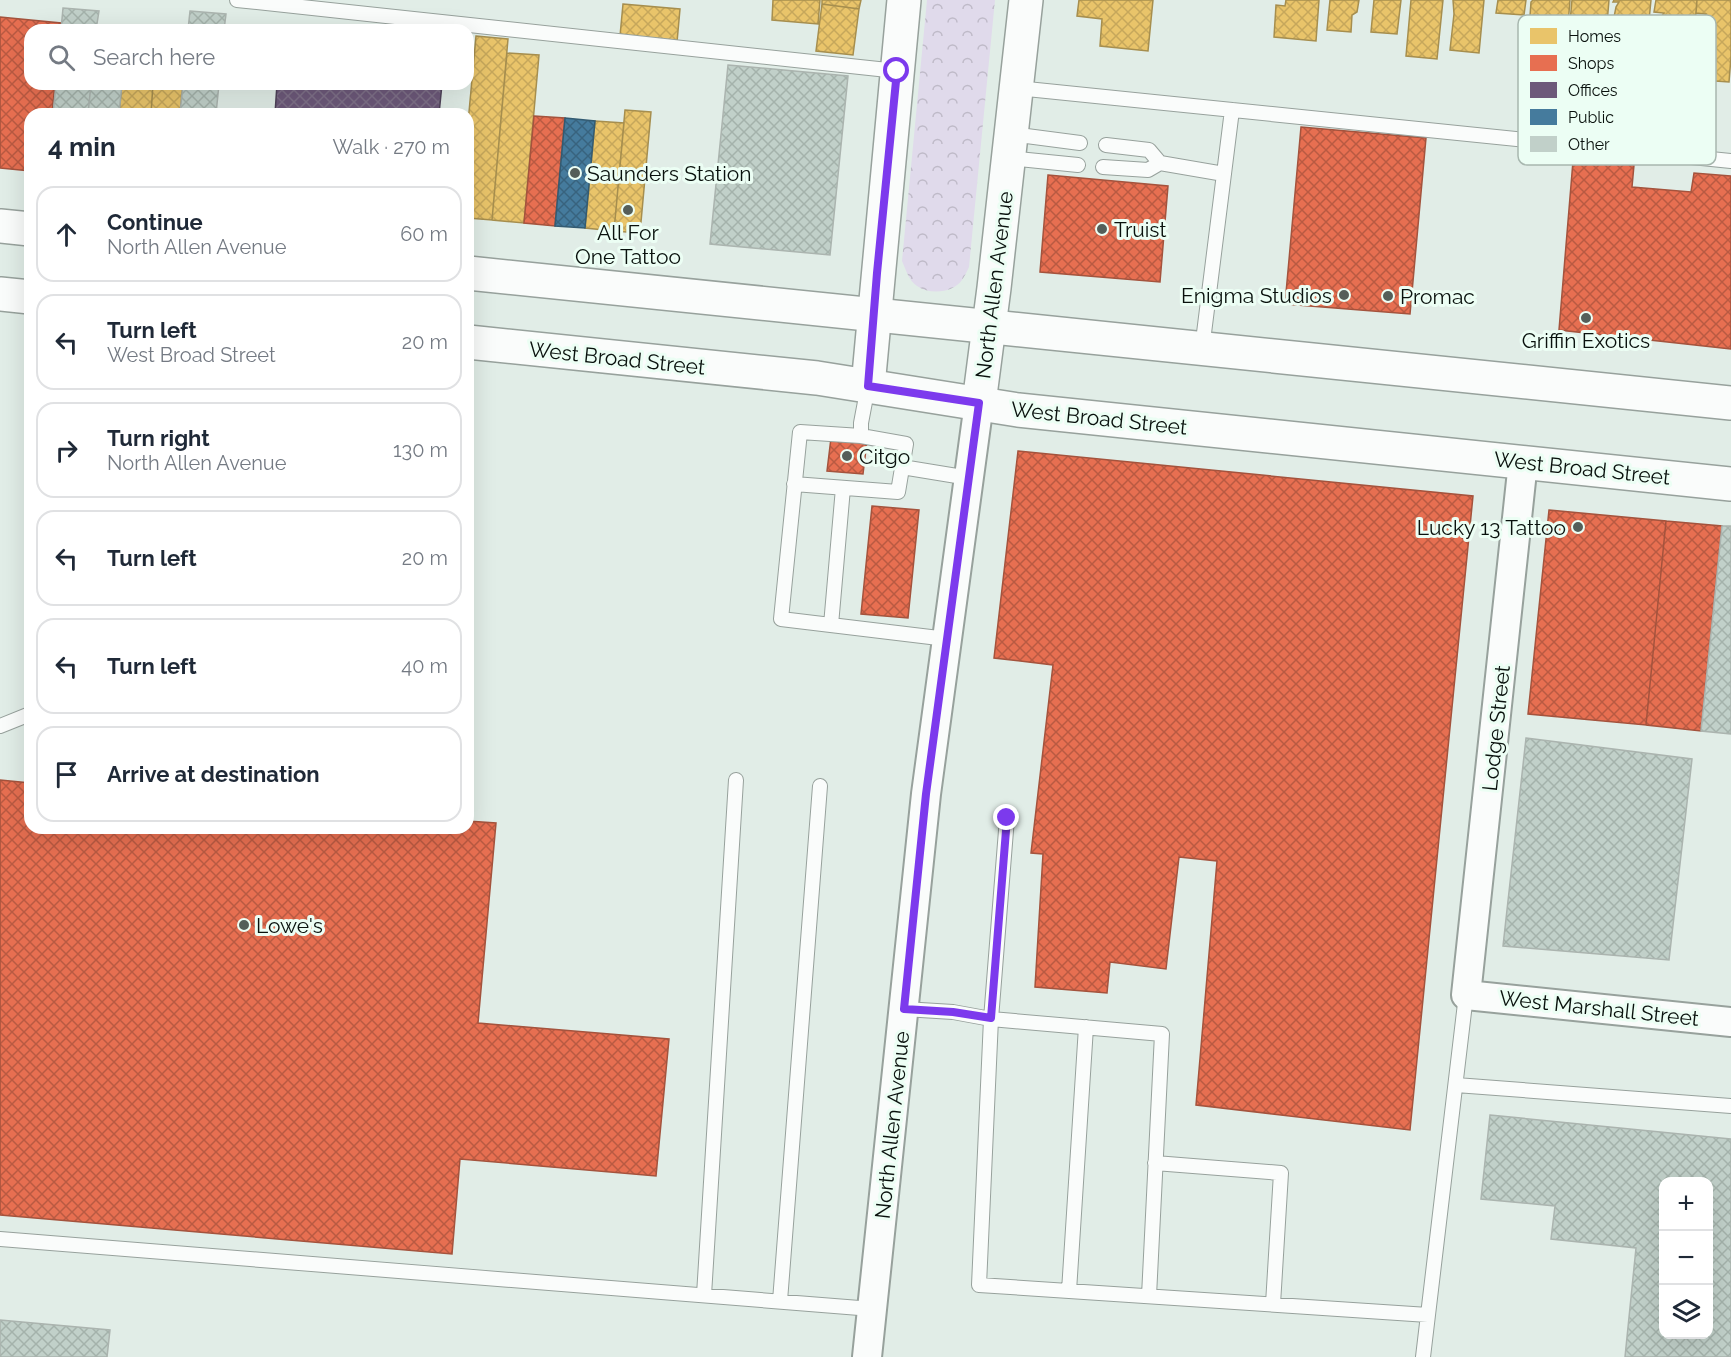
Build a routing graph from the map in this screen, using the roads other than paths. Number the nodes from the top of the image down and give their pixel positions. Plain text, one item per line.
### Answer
1 (237, 0) edge
2 (904, 0) edge
3 (1026, 0) edge
4 (460, 24) edge
5 (474, 25) edge
6 (897, 71) junction
7 (1017, 88) junction
8 (1232, 110) junction
9 (1518, 139) edge
10 (1080, 143) dead end
11 (1106, 145) dead end
12 (1010, 146) junction
13 (1716, 159) edge
14 (1731, 161) edge
15 (1160, 162) junction
16 (1078, 165) dead end
17 (1103, 167) dead end
18 (1224, 174) junction
19 (0, 226) edge
20 (24, 228) edge
21 (474, 274) edge
22 (0, 294) edge
23 (24, 296) edge
24 (874, 315) junction
25 (989, 327) junction
26 (474, 343) edge
27 (1202, 349) junction
28 (868, 386) junction
29 (979, 403) junction
30 (1731, 403) edge
31 (861, 436) junction
32 (1523, 462) junction
33 (902, 467) junction
34 (969, 478) junction
35 (1731, 483) edge
36 (794, 484) junction
37 (843, 488) junction
38 (831, 625) junction
39 (947, 639) junction
40 (24, 716) edge
41 (0, 726) edge
42 (735, 780) dead end
43 (820, 786) dead end
44 (1007, 818) dead end
45 (1466, 994) junction
46 (904, 1009) junction
47 (991, 1018) junction
48 (1731, 1022) edge
49 (1086, 1027) junction
50 (1456, 1085) junction
51 (1731, 1106) edge
52 (1155, 1163) junction
53 (0, 1239) edge
54 (1069, 1291) junction
55 (704, 1295) junction
56 (1149, 1296) junction
57 (780, 1301) junction
58 (1273, 1304) junction
59 (872, 1309) junction
60 (1428, 1315) junction
61 (867, 1357) edge
62 (1423, 1357) edge

1 - 4 lane
2 - 6 main road
3 - 7 main road, North Allen Avenue
5 - 6 lane
6 - 24 main road
7 - 8 lane
7 - 12 main road, North Allen Avenue
8 - 9 lane
8 - 18 lane
10 - 12 lane
11 - 15 lane
12 - 16 lane
12 - 25 main road, North Allen Avenue
13 - 14 lane
15 - 17 lane
15 - 18 lane
18 - 27 lane
19 - 20 main road
21 - 24 main road
22 - 23 main road
24 - 25 main road
24 - 28 main road
25 - 27 main road
25 - 29 main road, North Allen Avenue
26 - 28 main road, West Broad Street
27 - 30 main road
28 - 29 main road, West Broad Street
28 - 31 lane
29 - 32 main road, West Broad Street
29 - 34 street, North Allen Avenue
31 - 33 lane
31 - 36 lane
32 - 35 main road, West Broad Street
32 - 45 street, Lodge Street
33 - 34 lane
33 - 37 lane
34 - 39 street, North Allen Avenue
36 - 37 lane
36 - 38 lane
37 - 38 lane
38 - 39 lane
39 - 46 street, North Allen Avenue
40 - 41 lane
42 - 55 lane
43 - 57 lane
44 - 47 lane
45 - 48 street, West Marshall Street
45 - 50 lane
46 - 47 lane
46 - 59 street, North Allen Avenue
47 - 49 lane
47 - 54 lane
49 - 52 lane
49 - 54 lane
50 - 51 lane
50 - 60 lane
52 - 56 lane
52 - 58 lane
53 - 55 lane
54 - 56 lane
55 - 57 lane
56 - 58 lane
57 - 59 lane
58 - 60 lane
59 - 61 street, North Allen Avenue
60 - 62 lane

